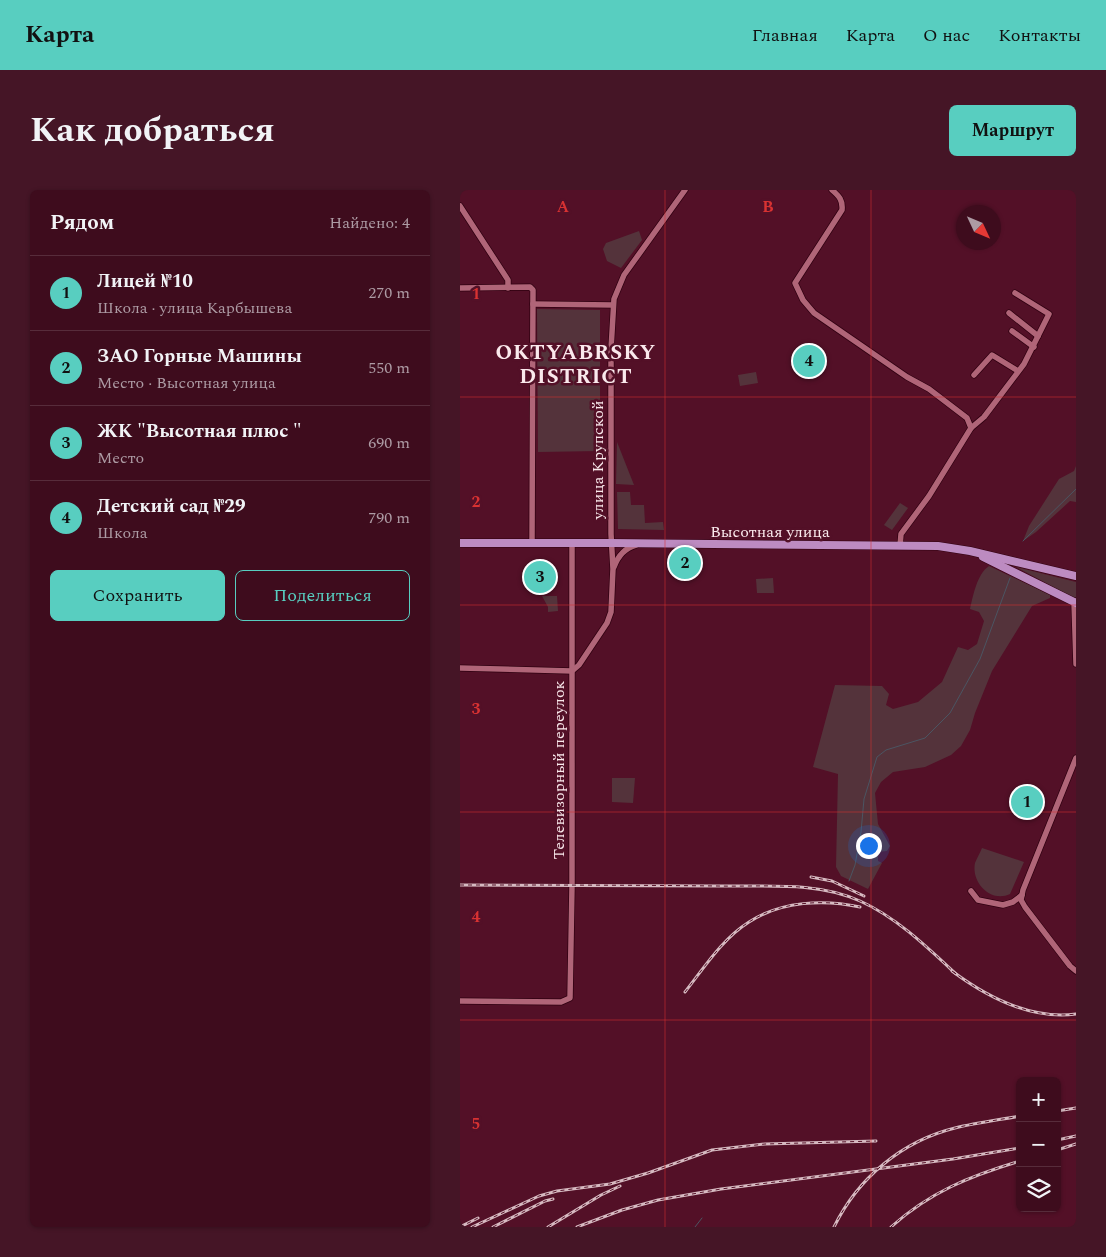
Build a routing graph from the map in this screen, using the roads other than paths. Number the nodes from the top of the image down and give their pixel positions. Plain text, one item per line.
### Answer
1 (685, 190) edge
2 (832, 190) edge
3 (460, 206) edge
4 (460, 288) edge
5 (508, 288) junction
6 (1015, 293) dead end
7 (532, 304) junction
8 (613, 305) junction
9 (1008, 313) dead end
10 (1012, 331) dead end
11 (1038, 336) junction
12 (1034, 347) junction
13 (1018, 372) junction
14 (974, 375) dead end
15 (971, 428) junction
16 (460, 543) edge
17 (532, 543) junction
18 (572, 543) junction
19 (611, 543) junction
20 (641, 544) junction
21 (900, 546) junction
22 (970, 551) junction
23 (613, 569) junction
24 (1076, 576) edge
25 (1075, 602) edge
26 (1075, 619) edge
27 (1076, 664) edge
28 (460, 668) edge
29 (572, 670) junction
30 (1076, 758) edge
31 (971, 891) dead end
32 (1022, 895) junction
33 (1076, 971) edge
34 (460, 1001) edge

1 - 8 street, улица Крупской
2 - 15 street
3 - 5 street
4 - 5 street
5 - 7 street
6 - 11 street
7 - 8 street
7 - 17 street
8 - 19 street, улица Крупской
9 - 11 street
10 - 12 street
11 - 12 street
12 - 13 street
13 - 14 street
13 - 15 street
15 - 21 street
16 - 17 main road, Высотная улица
17 - 18 main road, Высотная улица
18 - 19 main road, Высотная улица
18 - 29 street, Телевизорный переулок
19 - 20 main road, Высотная улица
19 - 23 street, улица Крупской
20 - 21 main road, Высотная улица
20 - 23 street
21 - 22 main road, Высотная улица
22 - 24 main road, Высотная улица
22 - 25 main road
23 - 29 street, улица Крупской
25 - 26 street
26 - 27 street
28 - 29 street
29 - 34 street, Телевизорный переулок
30 - 32 street
31 - 32 street
32 - 33 street

